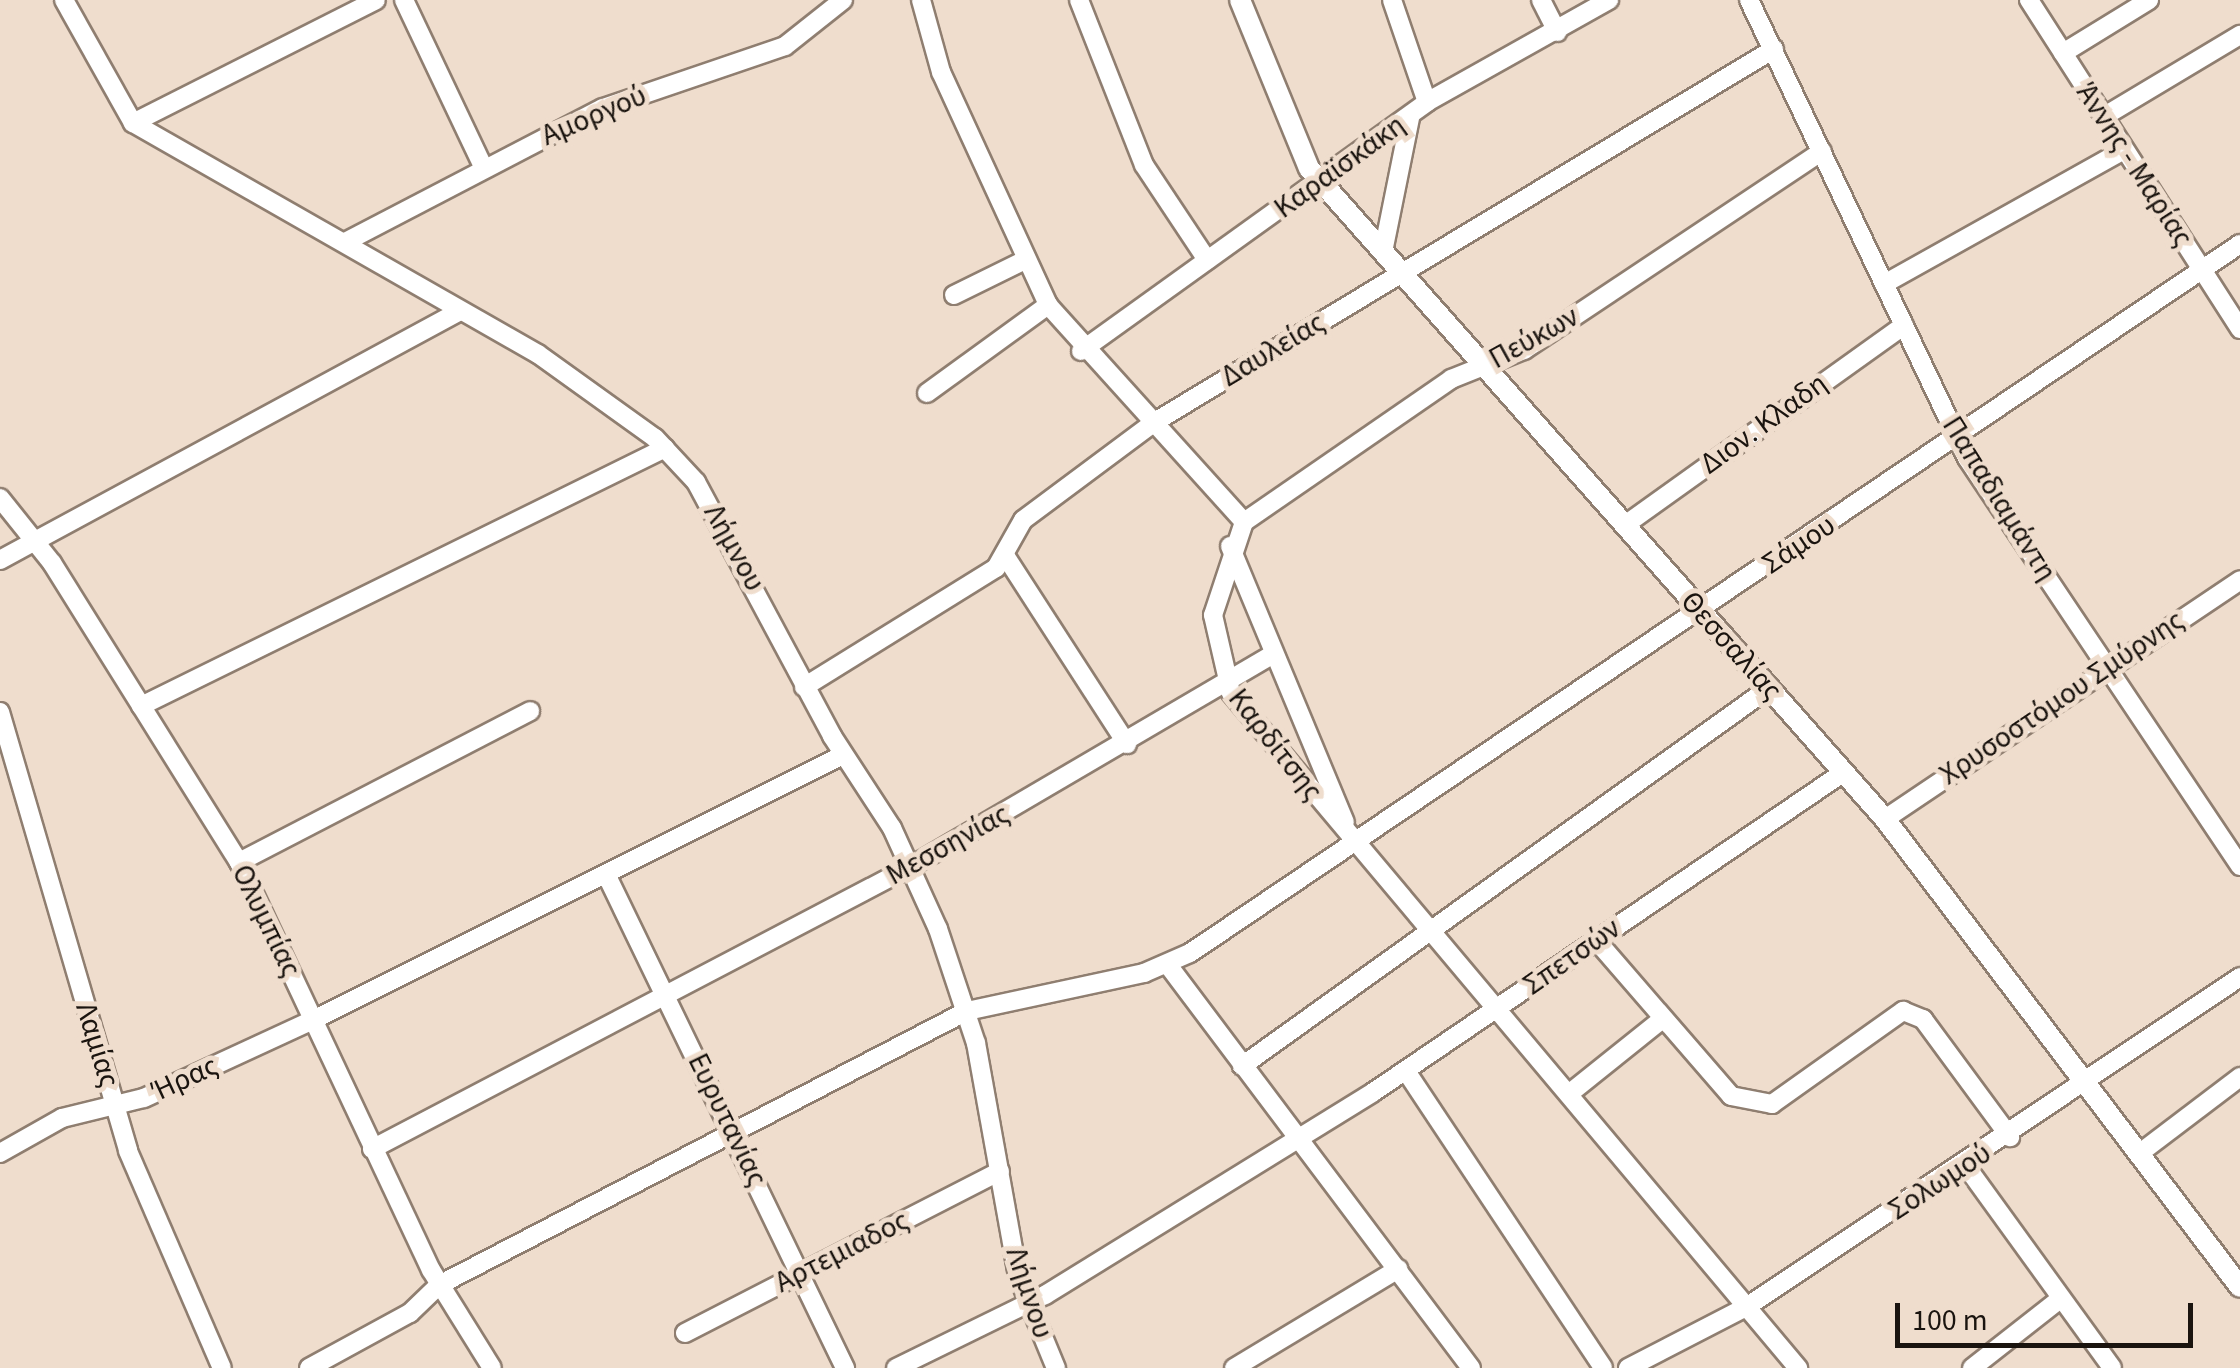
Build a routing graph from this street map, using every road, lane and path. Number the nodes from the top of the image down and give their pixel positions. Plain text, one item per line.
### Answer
1 (64, 0) edge
2 (376, 0) edge
3 (404, 0) edge
4 (842, 0) edge
5 (921, 0) edge
6 (1079, 0) edge
7 (1240, 0) edge
8 (1392, 0) edge
9 (1542, 0) edge
10 (1610, 0) edge
11 (1749, 0) edge
12 (2029, 0) edge
13 (2149, 0) edge
14 (1557, 32) junction
15 (2240, 34) edge
16 (1774, 49) junction
17 (2063, 54) junction
18 (1427, 102) junction
19 (2102, 116) junction
20 (1410, 118) junction
21 (133, 123) junction
22 (2124, 150) junction
23 (1822, 152) junction
24 (483, 166) junction
25 (1322, 181) junction
26 (347, 241) junction
27 (2240, 244) edge
28 (1383, 252) junction
29 (1023, 260) junction
30 (1207, 260) junction
31 (2201, 269) junction
32 (1401, 272) junction
33 (1884, 284) junction
34 (954, 296) dead end
35 (1048, 304) junction
36 (460, 311) junction
37 (1904, 325) junction
38 (2240, 330) edge
39 (1081, 351) junction
40 (1484, 367) junction
41 (927, 393) dead end
42 (1153, 423) junction
43 (1957, 439) junction
44 (665, 448) junction
45 (0, 498) edge
46 (1244, 522) junction
47 (1625, 525) junction
48 (36, 541) junction
49 (1230, 544) junction
50 (1006, 557) junction
51 (0, 560) edge
52 (2240, 580) edge
53 (1700, 612) junction
54 (1272, 655) junction
55 (2107, 665) junction
56 (1225, 684) junction
57 (804, 687) junction
58 (1768, 688) junction
59 (140, 706) junction
60 (530, 711) dead end
61 (0, 712) edge
62 (1126, 744) junction
63 (843, 755) junction
64 (1844, 772) junction
65 (1885, 819) junction
66 (1353, 841) junction
67 (238, 862) junction
68 (912, 866) junction
69 (2240, 866) edge
70 (606, 874) junction
71 (1428, 933) junction
72 (1596, 940) junction
73 (1168, 965) junction
74 (2240, 977) edge
75 (668, 999) junction
76 (966, 1012) junction
77 (1494, 1012) junction
78 (313, 1020) junction
79 (1660, 1020) junction
80 (1242, 1066) junction
81 (1406, 1071) junction
82 (2240, 1077) edge
83 (2090, 1084) junction
84 (1570, 1093) junction
85 (115, 1108) junction
86 (735, 1135) junction
87 (2010, 1137) junction
88 (1298, 1139) junction
89 (372, 1148) junction
90 (0, 1152) edge
91 (2140, 1153) junction
92 (1966, 1166) junction
93 (1000, 1170) junction
94 (1398, 1270) junction
95 (800, 1274) junction
96 (439, 1285) junction
97 (2240, 1287) edge
98 (2060, 1299) junction
99 (1026, 1304) junction
100 (1748, 1306) junction
101 (685, 1333) dead end
102 (222, 1368) edge
103 (310, 1368) edge
104 (492, 1368) edge
105 (845, 1368) edge
106 (896, 1368) edge
107 (1056, 1368) edge
108 (1234, 1368) edge
109 (1472, 1368) edge
110 (1603, 1368) edge
111 (1628, 1368) edge
112 (1798, 1368) edge
113 (1972, 1368) edge
114 (2112, 1368) edge

1 - 21 street
2 - 21 street
3 - 24 street
4 - 24 street, Αμοργού
5 - 29 street
6 - 30 street
7 - 25 street, Θεσσαλίας
8 - 18 street
9 - 14 street
10 - 14 street, Καραϊσκάκη
11 - 16 street, Παπαδιαμάντη
12 - 17 street, Άννης - Μαρίας
13 - 17 street
14 - 18 street, Καραϊσκάκη
15 - 19 street
16 - 23 street, Παπαδιαμάντη
16 - 32 street, Δαυλείας
17 - 19 street, Άννης - Μαρίας
18 - 20 street, Καραϊσκάκη
19 - 22 street, Άννης - Μαρίας
20 - 25 street, Καραϊσκάκη
20 - 28 street
21 - 26 street, Λήμνου
22 - 31 street, Άννης - Μαρίας
22 - 33 street
23 - 33 street, Παπαδιαμάντη
23 - 40 street, Πεύκων
24 - 26 street, Αμοργού
25 - 28 street, Θεσσαλίας
25 - 30 street, Καραϊσκάκη
26 - 36 street, Λήμνου
27 - 31 street, Σάμου
28 - 32 street, Θεσσαλίας
29 - 34 street
29 - 35 street
30 - 39 street, Καραϊσκάκη
31 - 38 street, Άννης - Μαρίας
31 - 43 street, Σάμου
32 - 40 street, Θεσσαλίας
32 - 42 street, Δαυλείας
33 - 37 street, Παπαδιαμάντη
35 - 39 street
35 - 41 street
36 - 44 street, Λήμνου
36 - 48 street
37 - 43 street, Παπαδιαμάντη
37 - 47 street, Διον. Κλαδη
39 - 42 street
40 - 46 street, Πεύκων
40 - 47 street, Θεσσαλίας
42 - 46 street
42 - 50 street, Δαυλείας
43 - 53 street, Σάμου
43 - 55 street, Παπαδιαμάντη
44 - 57 street, Λήμνου
44 - 59 street
45 - 48 street, Ολυμπίας
46 - 49 street, Καρδίτσης
47 - 53 street, Θεσσαλίας
48 - 51 street
48 - 59 street, Ολυμπίας
49 - 54 street
49 - 56 street, Καρδίτσης
50 - 57 street, Δαυλείας
50 - 62 street
52 - 55 street, Χρυσοστόμου Σμύρνης
53 - 58 street, Θεσσαλίας
53 - 66 street, Σάμου
54 - 56 street, Μεσσηνίας
54 - 66 street
55 - 65 street, Χρυσοστόμου Σμύρνης
55 - 69 street, Παπαδιαμάντη
56 - 62 street, Μεσσηνίας
56 - 66 street, Καρδίτσης
57 - 63 street, Λήμνου
58 - 64 street, Θεσσαλίας
58 - 71 street
59 - 67 street, Ολυμπίας
60 - 67 street
61 - 85 street, Λαμίας
62 - 68 street, Μεσσηνίας
63 - 68 street, Λήμνου
63 - 70 street, Ήρας
64 - 65 street, Θεσσαλίας
64 - 72 street, Σπετσών
65 - 83 street, Θεσσαλίας
66 - 71 street, Καρδίτσης
66 - 73 street, Σάμου
67 - 78 street, Ολυμπίας
68 - 75 street, Μεσσηνίας
68 - 76 street, Λήμνου
70 - 75 street, Ευρυτανίας
70 - 78 street, Ήρας
71 - 77 street, Καρδίτσης
71 - 80 street
72 - 77 street, Σπετσών
72 - 79 street
73 - 76 street
73 - 80 street
74 - 83 street, Σολωμού
75 - 86 street, Ευρυτανίας
75 - 89 street, Μεσσηνίας
76 - 86 street
76 - 93 street, Λήμνου
77 - 81 street, Σπετσών
77 - 84 street, Καρδίτσης
78 - 85 street, Ήρας
78 - 89 street, Ολυμπίας
79 - 84 street
79 - 87 street
80 - 88 street
81 - 88 street, Σπετσών
81 - 110 street
82 - 91 street
83 - 87 street, Σολωμού
83 - 91 street, Θεσσαλίας
84 - 100 street, Καρδίτσης
85 - 90 street, Ήρας
85 - 102 street, Λαμίας
86 - 95 street, Ευρυτανίας
86 - 96 street
87 - 92 street, Σολωμού
88 - 94 street
88 - 99 street, Σπετσών
89 - 96 street, Ολυμπίας
91 - 97 street, Θεσσαλίας
92 - 98 street
92 - 100 street, Σολωμού
93 - 95 street, Αρτεμιαδος
93 - 99 street, Λήμνου
94 - 108 street
94 - 109 street
95 - 101 street, Αρτεμιαδος
95 - 105 street, Ευρυτανίας
96 - 103 street
96 - 104 street, Ολυμπίας
98 - 113 street
98 - 114 street
99 - 106 street, Σπετσών
99 - 107 street, Λήμνου
100 - 111 street, Σολωμού
100 - 112 street, Καρδίτσης

